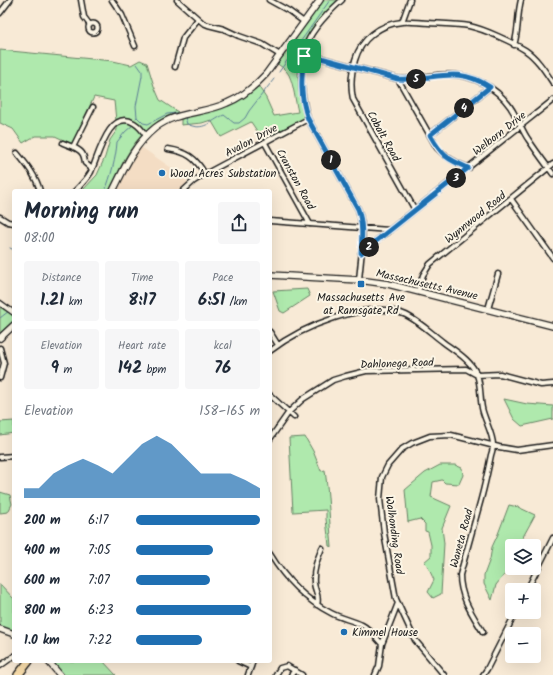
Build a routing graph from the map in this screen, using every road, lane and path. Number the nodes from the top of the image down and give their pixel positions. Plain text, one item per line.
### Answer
1 (10, 0) edge
2 (81, 0) edge
3 (112, 0) edge
4 (177, 0) edge
5 (269, 0) edge
6 (320, 0) edge
7 (342, 0) edge
8 (410, 0) edge
9 (521, 0) edge
10 (0, 13) edge
11 (198, 19) junction
12 (304, 22) junction
13 (402, 22) junction
14 (90, 25) dead end
15 (514, 45) junction
16 (135, 46) dead end
17 (280, 55) junction
18 (298, 56) dead end
19 (304, 56) junction
20 (175, 67) dead end
21 (353, 67) junction
22 (398, 79) junction
23 (553, 82) edge
24 (490, 87) junction
25 (553, 100) edge
26 (92, 107) dead end
27 (308, 119) junction
28 (521, 126) junction
29 (430, 135) junction
30 (146, 136) junction
31 (63, 143) dead end
32 (265, 143) junction
33 (73, 147) junction
34 (168, 149) dead end
35 (17, 153) dead end
36 (553, 164) edge
37 (468, 168) junction
38 (548, 168) junction
39 (92, 169) junction
40 (205, 174) junction
41 (553, 174) edge
42 (39, 189) edge
43 (77, 189) edge
44 (114, 189) edge
45 (186, 189) edge
46 (511, 199) junction
47 (415, 210) junction
48 (0, 217) edge
49 (272, 221) edge
50 (12, 223) edge
51 (310, 224) junction
52 (362, 228) junction
53 (390, 230) junction
54 (361, 253) junction
55 (553, 258) edge
56 (498, 274) dead end
57 (272, 275) edge
58 (359, 280) junction
59 (418, 291) junction
60 (0, 303) edge
61 (488, 309) junction
62 (11, 311) edge
63 (553, 326) edge
64 (12, 327) edge
65 (272, 335) edge
66 (0, 338) edge
67 (278, 345) junction
68 (0, 348) edge
69 (272, 350) edge
70 (477, 375) junction
71 (0, 378) edge
72 (553, 384) edge
73 (272, 397) edge
74 (289, 412) junction
75 (294, 417) dead end
76 (272, 436) edge
77 (553, 445) edge
78 (493, 446) junction
79 (12, 456) edge
80 (0, 457) edge
81 (553, 538) edge
82 (322, 548) dead end
83 (272, 557) edge
84 (530, 583) edge
85 (398, 603) junction
86 (317, 605) junction
87 (512, 619) edge
88 (0, 629) edge
89 (483, 632) dead end
90 (12, 633) edge
91 (382, 644) junction
92 (12, 657) edge
93 (27, 663) edge
94 (50, 663) edge
95 (242, 663) edge
96 (252, 663) edge
97 (0, 666) edge
98 (251, 667) junction
99 (295, 670) junction
100 (18, 675) edge
101 (60, 675) edge
102 (248, 675) edge
103 (276, 675) edge
104 (291, 675) edge
105 (302, 675) edge
106 (375, 675) edge
107 (444, 675) edge
108 (483, 675) edge

1 - 10 street
2 - 14 street
3 - 16 street
4 - 11 street
5 - 12 street
6 - 12 main road
7 - 19 street
8 - 13 street
9 - 15 street
11 - 17 street
11 - 20 street
12 - 17 main road
13 - 15 street, Cobalt Road
13 - 21 street, Cobalt Road
15 - 23 street, Cobalt Road
17 - 30 main road
18 - 19 street
19 - 21 street
19 - 27 street
21 - 22 street
21 - 47 street, Cobalt Road
22 - 24 street
22 - 29 street
24 - 28 street
24 - 29 street
25 - 28 street, Welborn Drive
26 - 33 street
27 - 32 street, Avalon Drive
27 - 52 street
28 - 37 street, Welborn Drive
28 - 38 street
29 - 37 street
30 - 39 street
30 - 44 main road
31 - 33 street
32 - 40 street, Avalon Drive
32 - 51 street, Cranston Road
33 - 39 street
34 - 40 street
35 - 42 street
36 - 38 street, Wynnwood Road
37 - 47 street, Welborn Drive
38 - 41 street
38 - 46 street, Wynnwood Road
39 - 43 street
40 - 45 street, Avalon Drive
46 - 55 street
46 - 59 street, Wynnwood Road
47 - 53 street, Welborn Drive
48 - 50 street
49 - 51 street
51 - 52 street
52 - 53 street
52 - 54 street
53 - 54 street, Welborn Drive
54 - 58 street
56 - 61 street
57 - 58 main road, Massachusetts Avenue
58 - 59 main road, Massachusetts Avenue
59 - 61 main road, Massachusetts Avenue
60 - 62 street
61 - 63 main road, Massachusetts Avenue
64 - 66 main road
65 - 67 street
67 - 69 street
67 - 70 street
68 - 71 street
70 - 72 street
70 - 74 street, Dahlonega Road
70 - 78 street
73 - 74 street
74 - 75 street
74 - 76 street, Dahlonega Road
77 - 78 street, Walhonding Road
78 - 85 street, Walhonding Road
78 - 89 street, Waneta Road
79 - 80 street
81 - 84 street
82 - 86 street
83 - 86 street
85 - 91 street
85 - 107 street, Walhonding Road
86 - 91 street
87 - 108 street
88 - 90 main road
91 - 106 street
92 - 97 street
93 - 100 highway
94 - 101 main road
95 - 98 street
96 - 98 street
98 - 102 street
99 - 103 street
99 - 104 street
99 - 105 street

